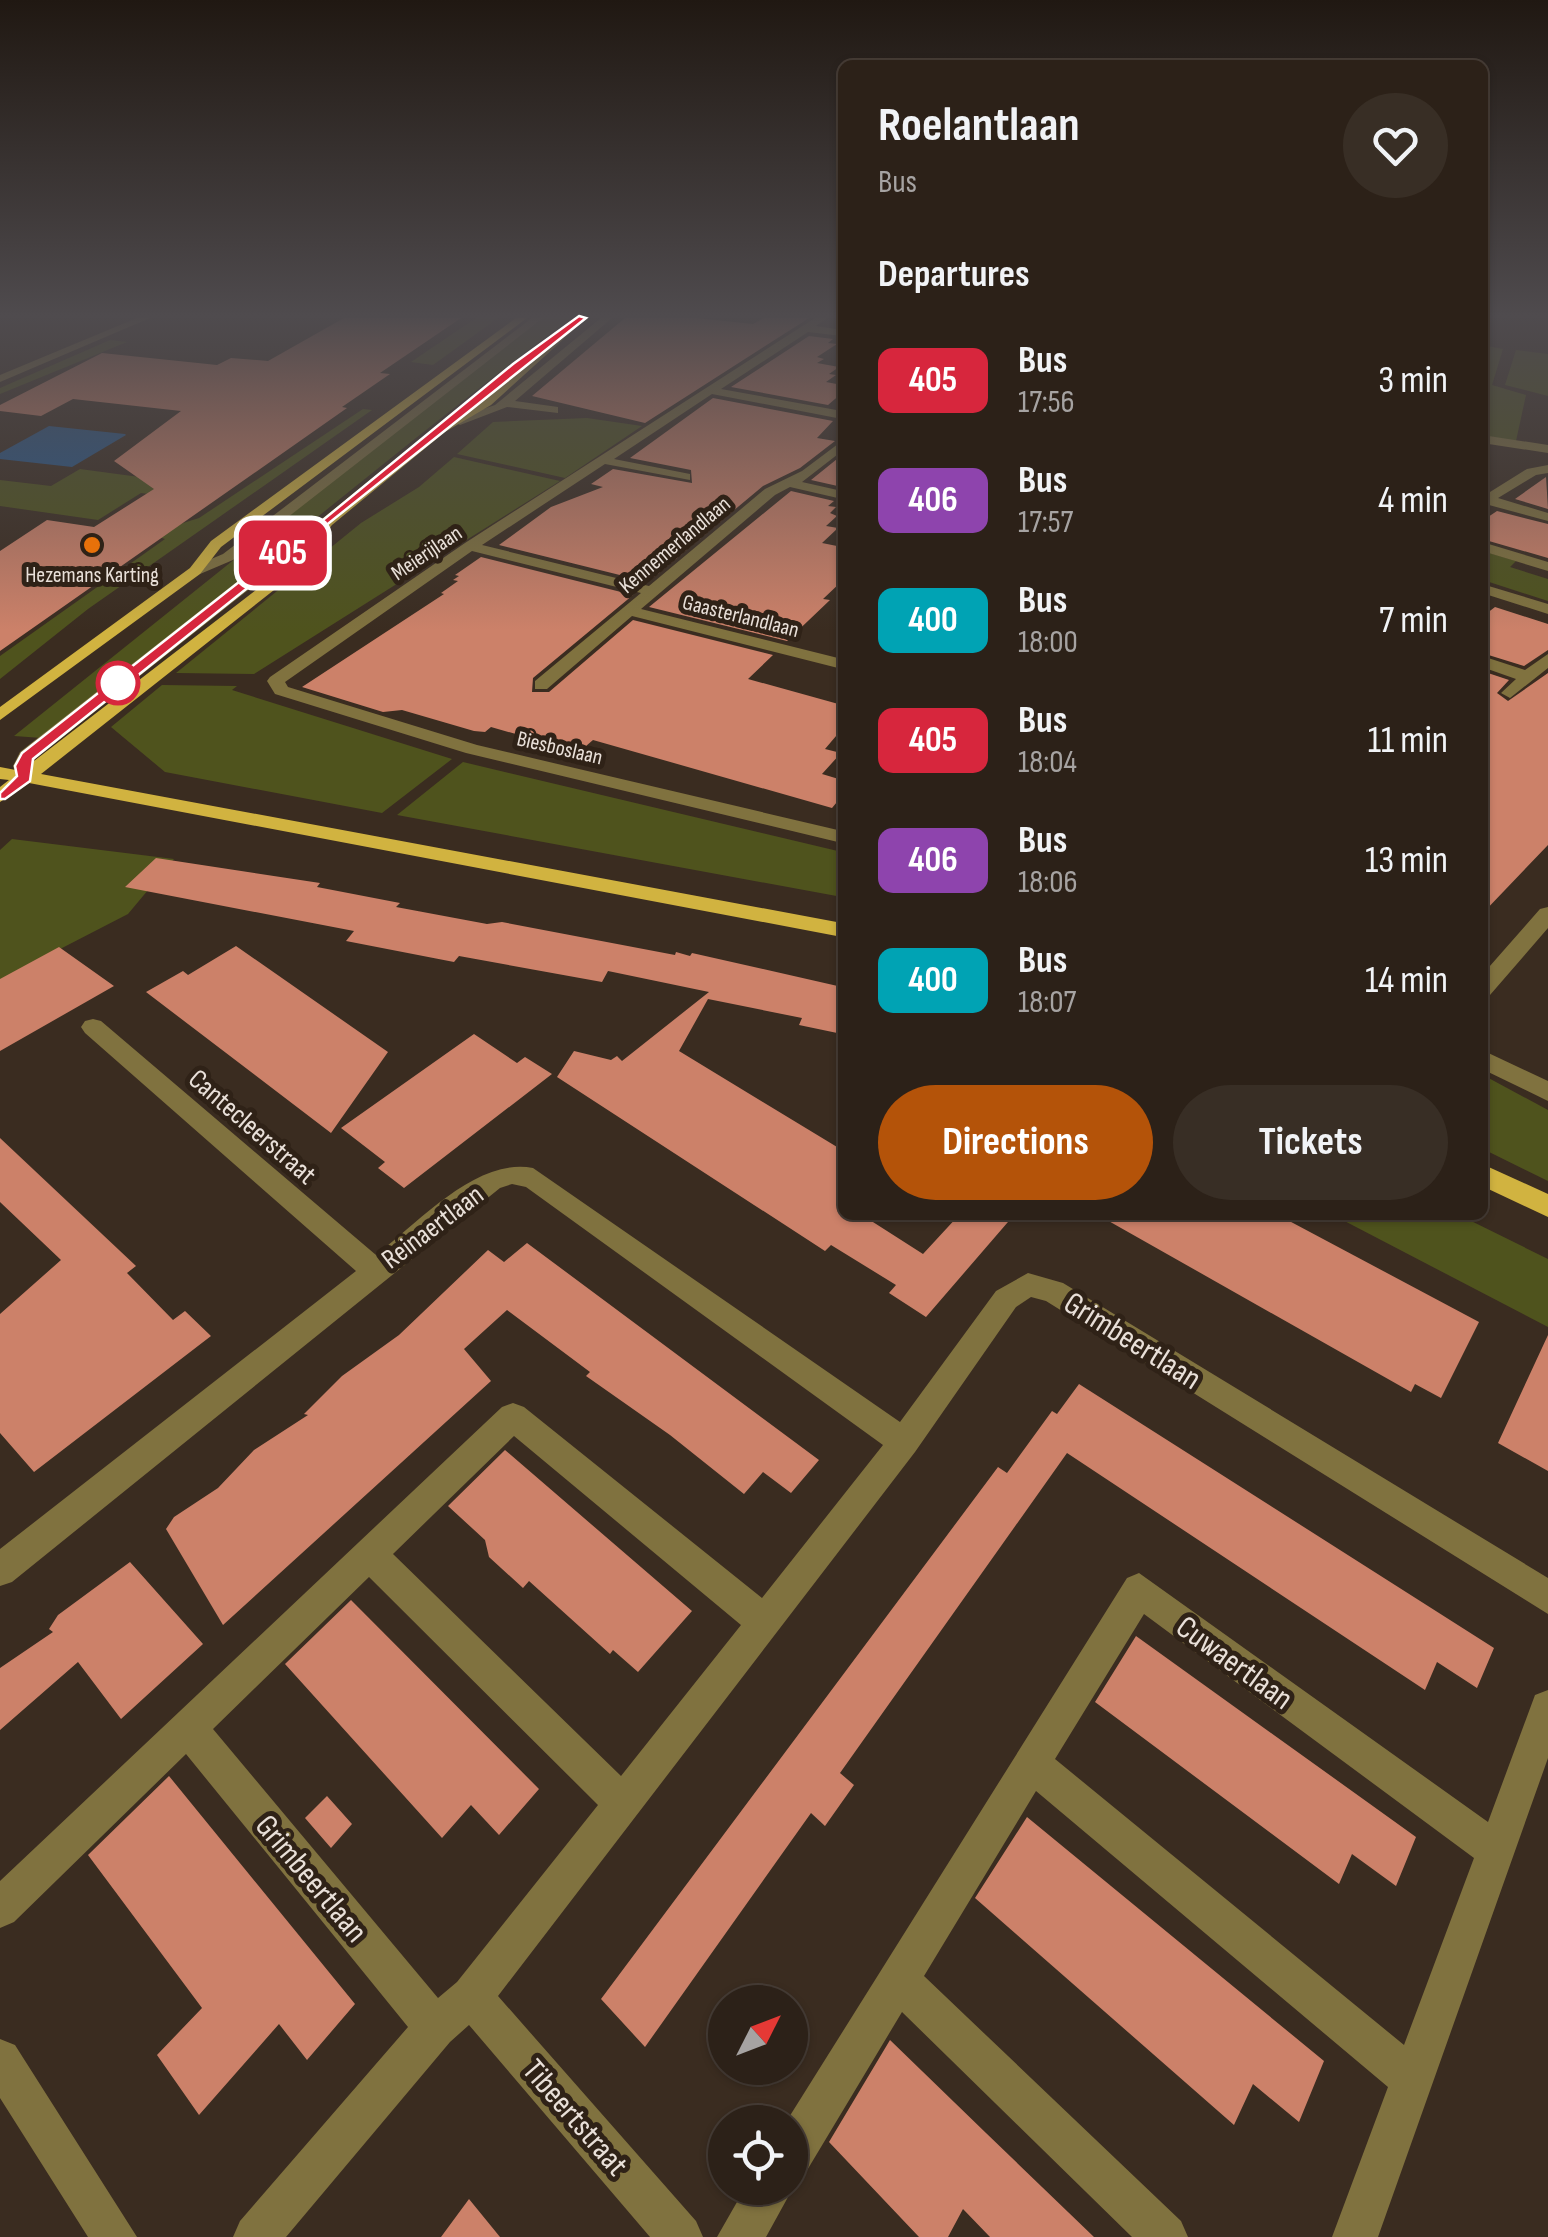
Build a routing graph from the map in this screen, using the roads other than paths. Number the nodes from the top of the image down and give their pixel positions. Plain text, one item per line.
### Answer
1 (381, 422) edge
2 (403, 422) edge
3 (448, 422) edge
4 (459, 422) edge
5 (649, 422) edge
6 (440, 429) junction
7 (1488, 440) edge
8 (1546, 447) edge
9 (838, 448) edge
10 (602, 460) junction
11 (1548, 473) edge
12 (685, 477) dead end
13 (789, 483) junction
14 (838, 493) edge
15 (1548, 517) edge
16 (470, 546) junction
17 (1488, 548) edge
18 (1548, 566) edge
19 (194, 571) junction
20 (1488, 590) edge
21 (654, 592) junction
22 (1548, 610) edge
23 (629, 611) junction
24 (833, 657) edge
25 (1548, 659) edge
26 (1488, 663) edge
27 (1528, 677) junction
28 (276, 681) joint
29 (541, 685) dead end
30 (1510, 693) dead end
31 (0, 715) edge
32 (25, 778) junction
33 (2, 788) edge
34 (232, 818) junction
35 (838, 837) edge
36 (1548, 914) edge
37 (838, 929) edge
38 (1488, 983) edge
39 (93, 1027) dead end
40 (1488, 1061) edge
41 (1548, 1092) edge
42 (1488, 1177) edge
43 (1548, 1206) edge
44 (374, 1270) junction
45 (904, 1442) junction
46 (14, 1540) edge
47 (372, 1556) junction
48 (0, 1570) edge
49 (1548, 1597) edge
50 (762, 1621) junction
51 (1548, 1708) edge
52 (188, 1729) junction
53 (1032, 1764) junction
54 (622, 1802) junction
55 (1496, 1851) junction
56 (0, 1908) edge
57 (898, 1981) junction
58 (472, 1997) junction
59 (435, 2027) junction
60 (0, 2060) edge
61 (1412, 2079) junction
62 (808, 2127) edge
63 (760, 2205) edge
64 (114, 2237) edge
65 (256, 2237) edge
66 (680, 2237) edge
67 (740, 2237) edge
68 (1166, 2237) edge
69 (1354, 2237) edge

1 - 19 main road
2 - 19 street
3 - 6 street
4 - 6 main road
5 - 10 street, Meierijlaan
6 - 32 main road
7 - 8 street
9 - 13 street, Kennemerlandlaan
10 - 12 street
10 - 16 street, Meierijlaan
11 - 15 street
13 - 14 street
13 - 21 street, Kennemerlandlaan
16 - 21 street
16 - 28 street, Meierijlaan
17 - 18 street
19 - 31 main road
20 - 22 street
21 - 23 street, Kennemerlandlaan
23 - 24 street, Gaasterlandlaan
23 - 29 street, Kennemerlandlaan
25 - 27 street
26 - 27 street
27 - 30 street
28 - 35 street, Biesboslaan
32 - 33 main road
32 - 34 main road
33 - 34 main road
34 - 37 main road
36 - 38 street
39 - 44 street, Cantecleerstraat
40 - 41 street
42 - 43 main road
44 - 45 street, Reinaertlaan
44 - 46 street, Reinaertlaan
45 - 49 street, Grimbeertlaan
45 - 50 street, Grimbeertlaan
46 - 48 street, Reinaertlaan
47 - 50 street
47 - 52 street
47 - 54 street
50 - 54 street, Grimbeertlaan
51 - 55 street
52 - 56 street
52 - 59 street, Grimbeertlaan
53 - 55 street, Cuwaertlaan
53 - 57 street, Cuwaertlaan
53 - 61 street
54 - 58 street, Grimbeertlaan
55 - 61 street
57 - 62 street, Cuwaertlaan
57 - 68 street
58 - 59 street, Grimbeertlaan
58 - 66 street, Tibeertstraat
59 - 65 street, Grimbeertlaan
60 - 64 street
61 - 69 street
63 - 67 street

